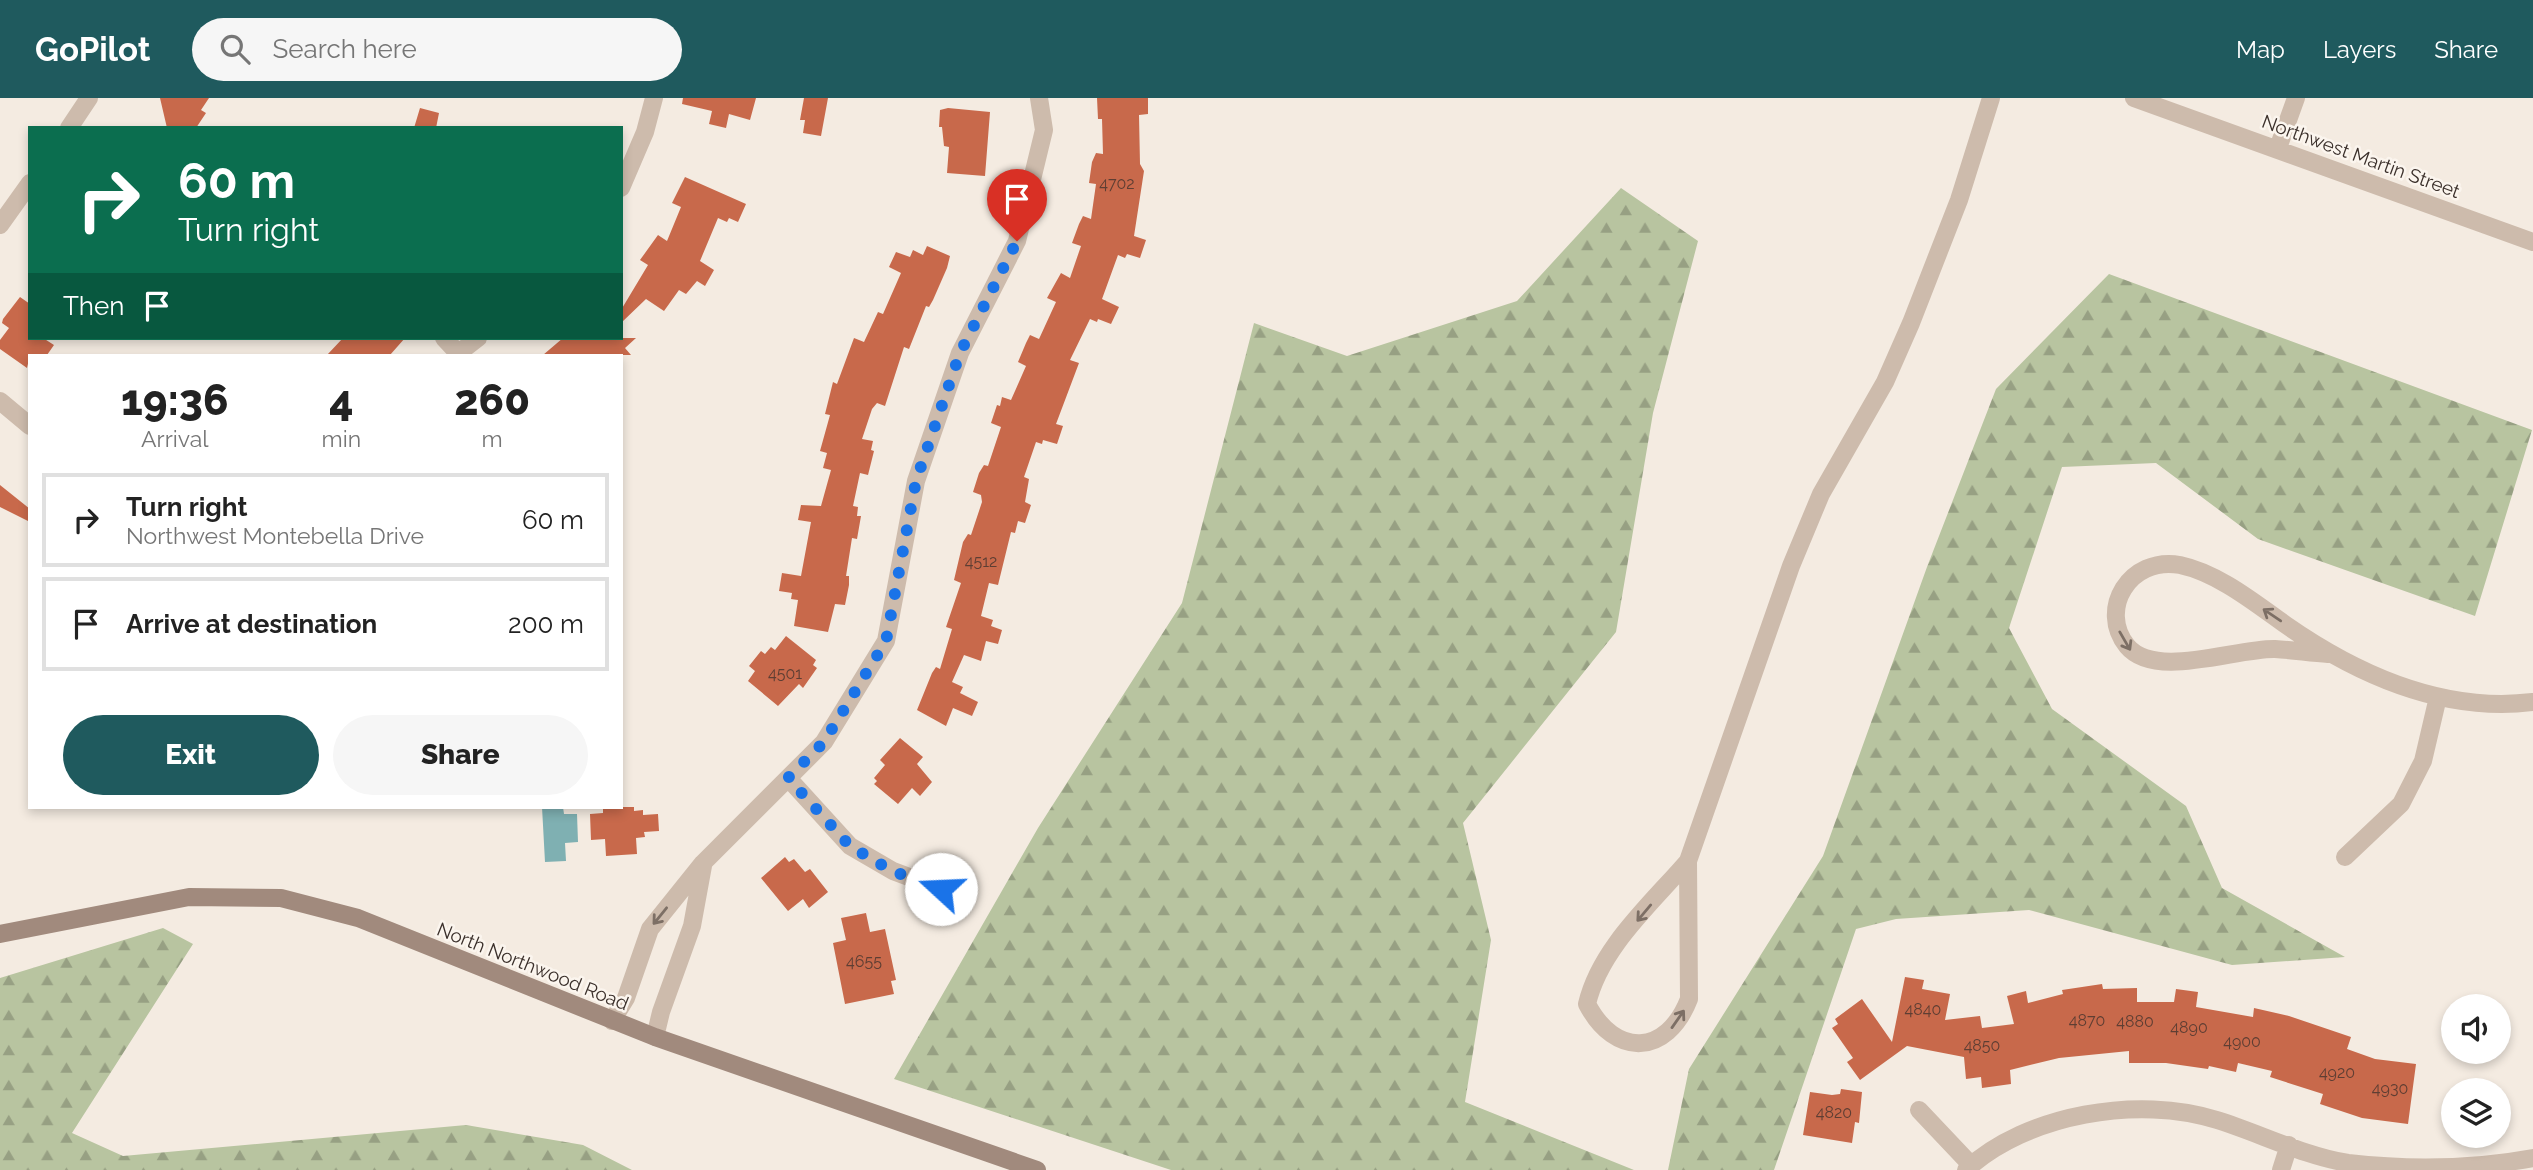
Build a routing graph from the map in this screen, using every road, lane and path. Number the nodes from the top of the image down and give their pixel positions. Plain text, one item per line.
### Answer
1 (89, 98) edge
2 (654, 98) edge
3 (1040, 98) edge
4 (1991, 98) edge
5 (2134, 98) edge
6 (2296, 98) edge
7 (70, 126) edge
8 (2278, 148) junction
9 (623, 183) edge
10 (28, 186) edge
11 (0, 225) edge
12 (2533, 242) edge
13 (446, 340) edge
14 (475, 340) edge
15 (457, 354) edge
16 (0, 401) edge
17 (28, 424) edge
18 (2328, 654) junction
19 (2438, 697) junction
20 (2533, 702) edge
21 (788, 778) junction
22 (2346, 857) dead end
23 (1688, 861) junction
24 (703, 863) junction
25 (941, 889) dead end
26 (0, 934) edge
27 (612, 1021) junction
28 (655, 1037) junction
29 (1919, 1110) dead end
30 (2289, 1145) junction
31 (2533, 1158) edge
32 (1968, 1167) edge
33 (1037, 1170) edge
34 (2281, 1170) edge

1 - 7 street
2 - 9 street
3 - 21 street
4 - 23 street
5 - 8 street, Northwest Martin Street
6 - 8 street
8 - 12 street, Northwest Martin Street
10 - 11 street
13 - 15 street
14 - 15 street
16 - 17 street
18 -> 18 street
18 - 19 street
19 - 20 street
19 - 22 street
21 - 24 street
21 - 25 street
23 -> 23 street
24 -> 27 street
24 - 28 street
26 - 27 street, North Northwood Road
27 - 28 street, North Northwood Road
28 - 33 street, North Northwood Road
29 - 32 street
30 - 31 street
30 - 32 street
30 - 34 street

